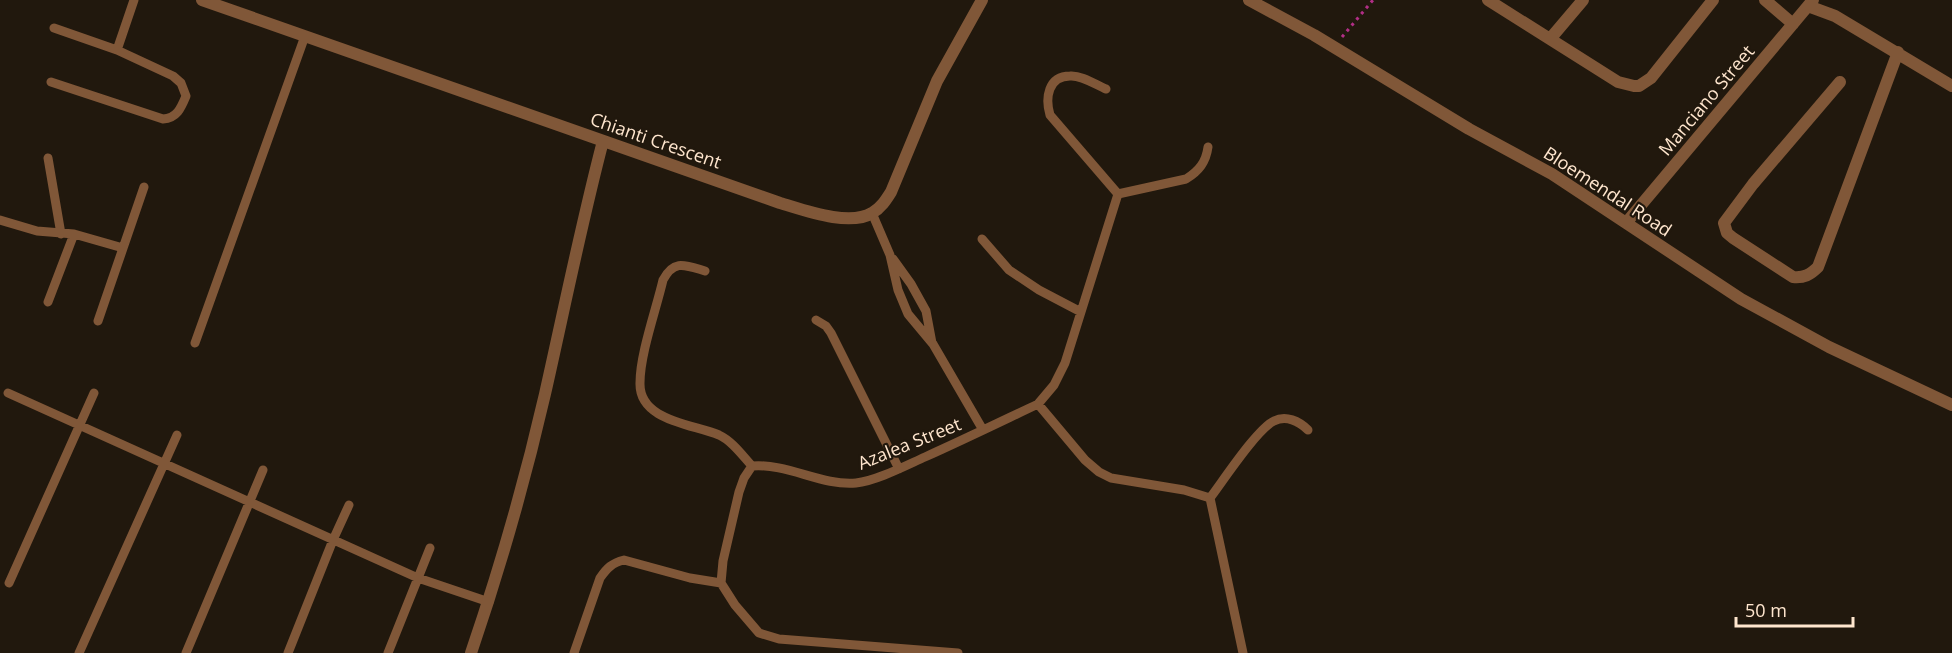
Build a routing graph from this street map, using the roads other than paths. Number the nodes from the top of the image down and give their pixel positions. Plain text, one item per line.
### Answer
1 (134, 0) edge
2 (202, 0) edge
3 (982, 0) edge
4 (1249, 0) edge
5 (1488, 0) edge
6 (1583, 0) edge
7 (1713, 0) edge
8 (1765, 0) edge
9 (1810, 3) edge
10 (1792, 24) junction
11 (54, 28) dead end
12 (305, 36) junction
13 (1550, 39) junction
14 (117, 50) junction
15 (1898, 52) junction
16 (51, 82) dead end
17 (1840, 82) dead end
18 (1952, 86) edge
19 (1106, 89) dead end
20 (603, 141) junction
21 (1208, 147) dead end
22 (48, 158) dead end
23 (144, 186) dead end
24 (1118, 194) junction
25 (872, 213) junction
26 (0, 220) edge
27 (1626, 223) junction
28 (61, 234) junction
29 (74, 234) junction
30 (982, 239) dead end
31 (123, 248) junction
32 (890, 255) junction
33 (705, 271) dead end
34 (48, 302) dead end
35 (1081, 312) junction
36 (816, 320) dead end
37 (98, 321) dead end
38 (195, 343) dead end
39 (933, 344) junction
40 (8, 393) dead end
41 (94, 393) dead end
42 (1038, 404) junction
43 (1952, 405) edge
44 (79, 425) junction
45 (983, 430) junction
46 (1308, 430) dead end
47 (177, 435) dead end
48 (164, 464) junction
49 (752, 466) junction
50 (899, 469) junction
51 (263, 470) dead end
52 (1210, 498) junction
53 (248, 501) junction
54 (349, 505) dead end
55 (333, 540) junction
56 (430, 548) dead end
57 (418, 578) junction
58 (9, 583) dead end
59 (721, 583) junction
60 (489, 602) junction
61 (871, 649) edge
62 (79, 653) edge
63 (186, 653) edge
64 (288, 653) edge
65 (388, 653) edge
66 (471, 653) edge
67 (574, 653) edge
68 (958, 653) edge
69 (1243, 653) edge

1 - 14 lane
2 - 12 street, Chianti Crescent
3 - 25 street
4 - 27 street, Bloemendal Road
5 - 13 street
6 - 13 street
7 - 13 street
8 - 10 street
9 - 10 street, Manciano Street
9 - 15 street
10 - 27 street, Manciano Street
11 - 14 lane
12 - 20 street, Chianti Crescent
12 - 38 lane
14 - 16 lane
15 - 17 street
15 - 18 street
19 - 24 lane
20 - 25 street, Chianti Crescent
20 - 60 street
21 - 24 lane
22 - 28 lane
23 - 31 lane
24 - 35 lane
25 - 32 lane
26 - 28 lane
27 - 43 street, Bloemendal Road
28 - 29 lane
29 - 31 lane
29 - 34 lane
30 - 35 lane
31 - 37 lane
32 - 39 lane
32 - 39 lane
33 - 49 lane
35 - 42 lane
36 - 50 lane
39 - 45 lane
40 - 44 lane
41 - 44 lane
42 - 45 lane, Azalea Street
42 - 52 lane
44 - 48 lane
44 - 58 lane
45 - 50 lane, Azalea Street
46 - 52 lane
47 - 48 lane
48 - 53 lane
48 - 62 lane
49 - 50 lane, Azalea Street
49 - 59 lane
51 - 53 lane
52 - 69 lane
53 - 55 lane
53 - 63 lane
54 - 55 lane
55 - 57 lane
55 - 64 lane
56 - 57 lane
57 - 60 lane
57 - 65 lane
59 - 61 lane
59 - 67 lane
60 - 66 street
61 - 68 lane

